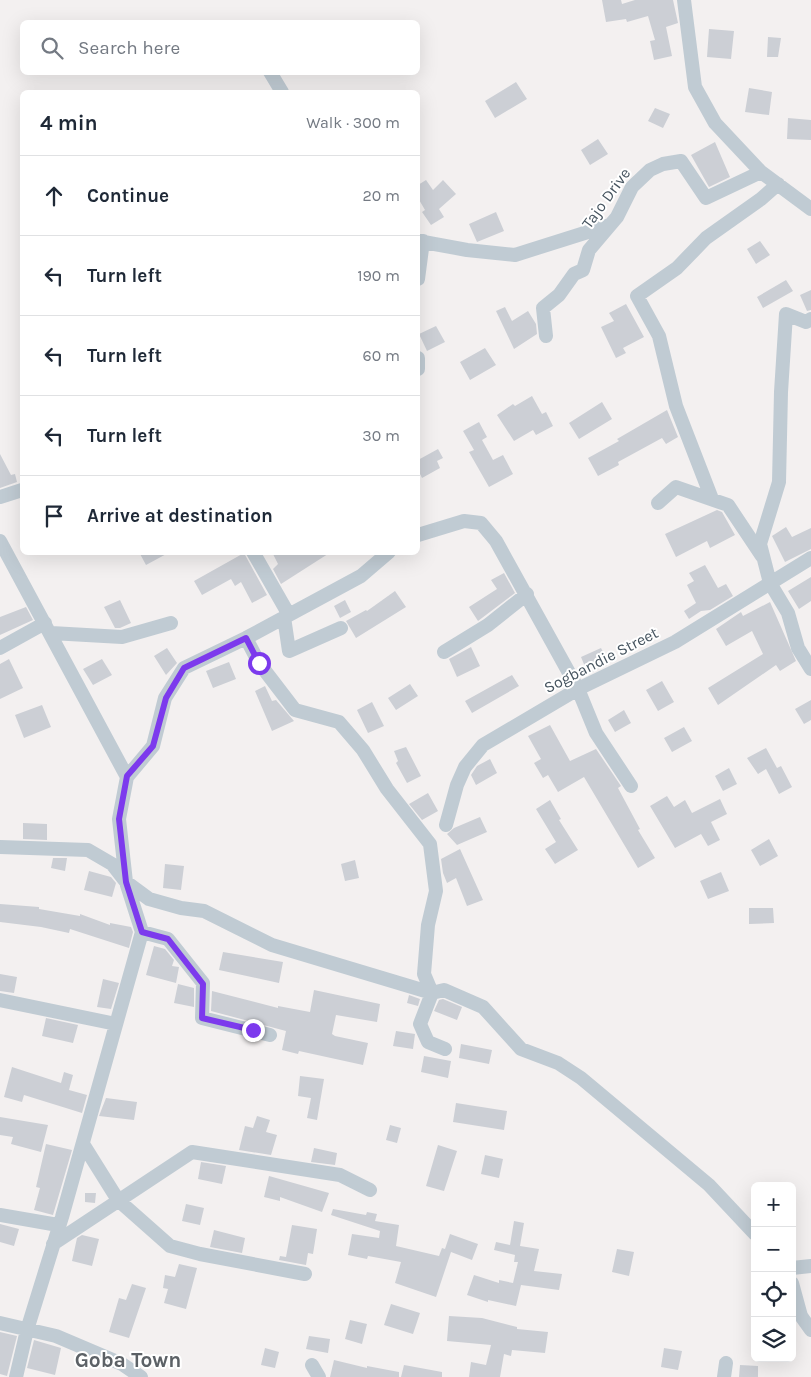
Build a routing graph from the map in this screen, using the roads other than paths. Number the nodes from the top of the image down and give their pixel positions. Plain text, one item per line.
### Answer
1 (684, 0) edge
2 (272, 75) edge
3 (281, 90) edge
4 (761, 172) junction
5 (778, 184) junction
6 (811, 209) edge
7 (610, 226) junction
8 (420, 241) edge
9 (811, 319) edge
10 (546, 336) dead end
11 (20, 491) edge
12 (0, 497) edge
13 (712, 499) junction
14 (658, 503) dead end
15 (420, 534) edge
16 (0, 541) edge
17 (255, 555) edge
18 (385, 555) edge
19 (811, 558) edge
20 (765, 561) junction
21 (770, 583) junction
22 (527, 594) junction
23 (286, 616) junction
24 (171, 623) dead end
25 (48, 628) junction
26 (341, 628) dead end
27 (246, 638) junction
28 (0, 648) edge
29 (444, 652) dead end
30 (811, 669) edge
31 (578, 689) junction
32 (127, 776) junction
33 (632, 786) dead end
34 (446, 825) dead end
35 (0, 847) edge
36 (126, 882) junction
37 (142, 932) junction
38 (432, 993) junction
39 (0, 1000) edge
40 (116, 1024) junction
41 (270, 1035) dead end
42 (445, 1048) dead end
43 (83, 1144) junction
44 (370, 1190) dead end
45 (118, 1200) junction
46 (0, 1216) edge
47 (58, 1225) junction
48 (751, 1230) edge
49 (53, 1244) junction
50 (811, 1266) edge
51 (796, 1268) edge
52 (305, 1274) dead end
53 (796, 1298) edge
54 (0, 1324) edge
55 (27, 1330) junction
56 (811, 1330) edge
57 (16, 1377) edge
58 (141, 1377) edge

1 - 4 street
2 - 3 street
4 - 5 street
4 - 7 street, Tajo Drive
5 - 6 street
5 - 13 street
7 - 8 street
7 - 10 street, Tajo Drive
9 - 20 street
11 - 12 street
13 - 14 street
13 - 20 street
15 - 22 street
16 - 25 street
17 - 23 street
18 - 23 street
19 - 21 street, Sogbandie Street
20 - 21 street
21 - 30 street
21 - 31 street, Sogbandie Street
22 - 29 street
22 - 31 street
23 - 26 street
23 - 27 street
24 - 25 street
25 - 28 street
25 - 32 street
27 - 32 street
27 - 38 street
31 - 33 street
31 - 34 street, Sogbandie Street
32 - 36 street
35 - 36 street
36 - 37 street
36 - 38 street
37 - 40 street
37 - 41 street
38 - 42 street
38 - 48 street
39 - 40 street
40 - 43 street
43 - 45 street
43 - 47 street
44 - 45 street
45 - 49 street
45 - 52 street
46 - 47 street
47 - 49 street
49 - 55 street
50 - 51 street
53 - 56 street
54 - 55 street
55 - 57 street
55 - 58 street

